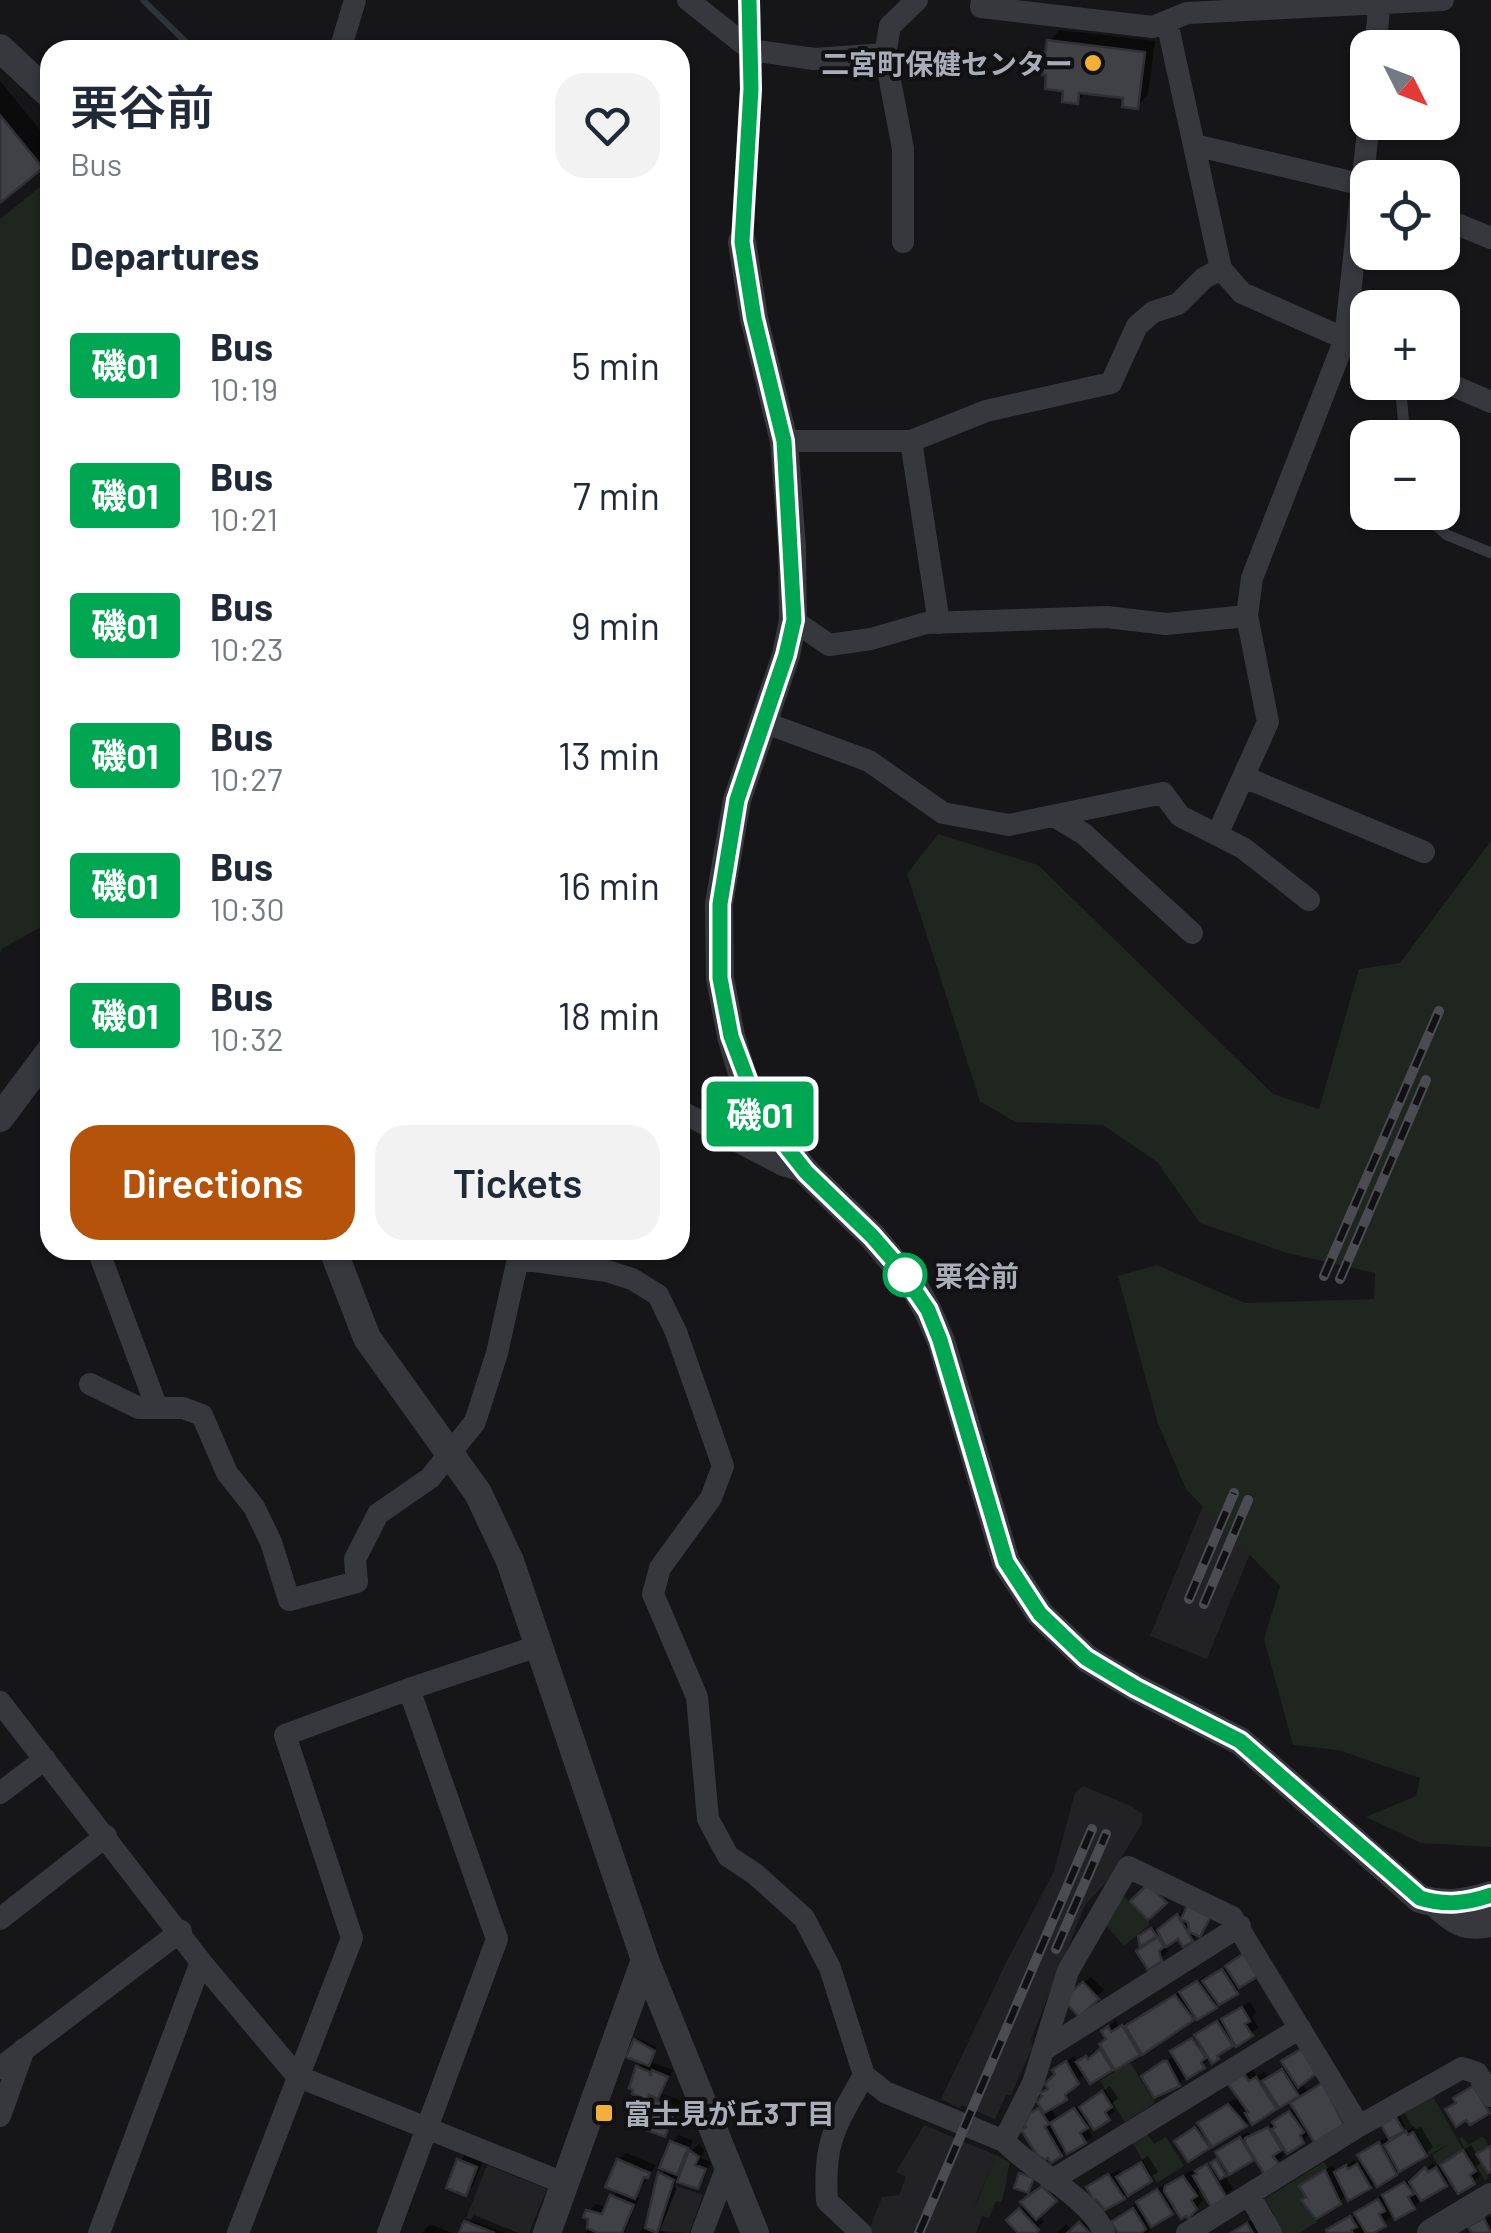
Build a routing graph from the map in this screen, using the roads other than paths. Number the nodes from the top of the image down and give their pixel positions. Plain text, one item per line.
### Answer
1 (356, 0) edge
2 (688, 0) edge
3 (749, 0) edge
4 (917, 0) edge
5 (1442, 0) edge
6 (975, 2) edge
7 (1379, 2) edge
8 (1167, 22) junction
9 (1377, 30) edge
10 (343, 40) edge
11 (0, 48) edge
12 (751, 50) junction
13 (884, 54) junction
14 (40, 86) edge
15 (1194, 145) junction
16 (1350, 181) edge
17 (1460, 225) edge
18 (1491, 238) edge
19 (742, 242) joint
20 (903, 242) dead end
21 (1221, 269) junction
22 (1354, 270) edge
23 (1345, 339) junction
24 (1350, 341) edge
25 (1460, 389) edge
26 (1491, 402) edge
27 (784, 441) junction
28 (911, 442) junction
29 (1440, 530) edge
30 (1491, 553) edge
31 (1247, 616) junction
32 (794, 620) junction
33 (940, 622) junction
34 (763, 722) junction
35 (1244, 777) junction
36 (1056, 817) junction
37 (1217, 835) junction
38 (1424, 852) dead end
39 (1309, 900) dead end
40 (1192, 933) dead end
41 (40, 1064) edge
42 (690, 1116) edge
43 (0, 1118) edge
44 (806, 1172) junction
45 (102, 1260) edge
46 (336, 1260) edge
47 (519, 1260) edge
48 (609, 1261) edge
49 (90, 1384) dead end
50 (157, 1408) junction
51 (448, 1454) junction
52 (538, 1646) junction
53 (409, 1689) junction
54 (0, 1702) edge
55 (45, 1759) junction
56 (0, 1794) edge
57 (106, 1836) junction
58 (1491, 1895) edge
59 (1434, 1903) junction
60 (0, 1918) edge
61 (1491, 1923) edge
62 (1240, 1926) junction
63 (181, 1931) junction
64 (645, 1960) junction
65 (201, 1962) junction
66 (1300, 2028) junction
67 (24, 2049) junction
68 (1045, 2049) junction
69 (0, 2068) edge
70 (864, 2074) junction
71 (298, 2076) junction
72 (1491, 2096) edge
73 (0, 2116) edge
74 (1359, 2126) junction
75 (426, 2130) junction
76 (1004, 2140) junction
77 (728, 2164) junction
78 (1054, 2179) junction
79 (566, 2184) junction
80 (1250, 2196) junction
81 (1491, 2196) edge
82 (99, 2233) edge
83 (238, 2233) edge
84 (388, 2233) edge
85 (547, 2233) edge
86 (702, 2233) edge
87 (755, 2233) edge
88 (861, 2233) edge
89 (1104, 2233) edge
90 (1187, 2233) edge
91 (1270, 2233) edge
92 (1431, 2233) edge

1 - 10 street
2 - 12 street
3 - 12 street
4 - 13 street
5 - 7 street
6 - 8 street
7 - 8 street
7 - 9 street
8 - 15 street
11 - 14 street
12 - 13 street
12 - 19 street
13 - 20 street
15 - 16 street
15 - 21 street
17 - 18 street
19 - 27 street
21 - 23 street
21 - 28 street
22 - 23 street
23 - 24 street
23 - 31 street
25 - 26 street
27 - 28 street
27 - 32 street
28 - 33 street
29 - 30 lane
31 - 33 street
31 - 35 street
32 - 33 street
32 - 34 street
34 - 36 street
34 - 44 street
35 - 37 street
35 - 38 street
36 - 37 street
36 - 40 street
37 - 39 street
41 - 43 street
42 - 44 street
44 - 59 street
45 - 50 street
46 - 51 street
47 - 51 street
48 - 70 street
49 - 50 street
50 - 51 street
51 - 52 street
52 - 53 street
52 - 64 street
53 - 71 street
53 - 75 street
54 - 55 street
55 - 56 street
55 - 57 street
57 - 60 street
57 - 63 street
58 - 59 street
59 - 61 street
62 - 66 street
62 - 68 street
62 - 68 street
63 - 65 street
63 - 67 street
64 - 77 street
64 - 79 street
65 - 71 street
65 - 82 street
66 - 74 street
66 - 78 street
67 - 69 street
67 - 73 street
68 - 76 street
70 - 76 street
70 - 88 street
71 - 75 street
71 - 83 street
72 - 74 street
74 - 80 street
75 - 79 street
75 - 84 street
76 - 78 street
77 - 86 street
77 - 87 street
78 - 89 street
79 - 85 street
80 - 90 street
80 - 91 street
81 - 92 street

